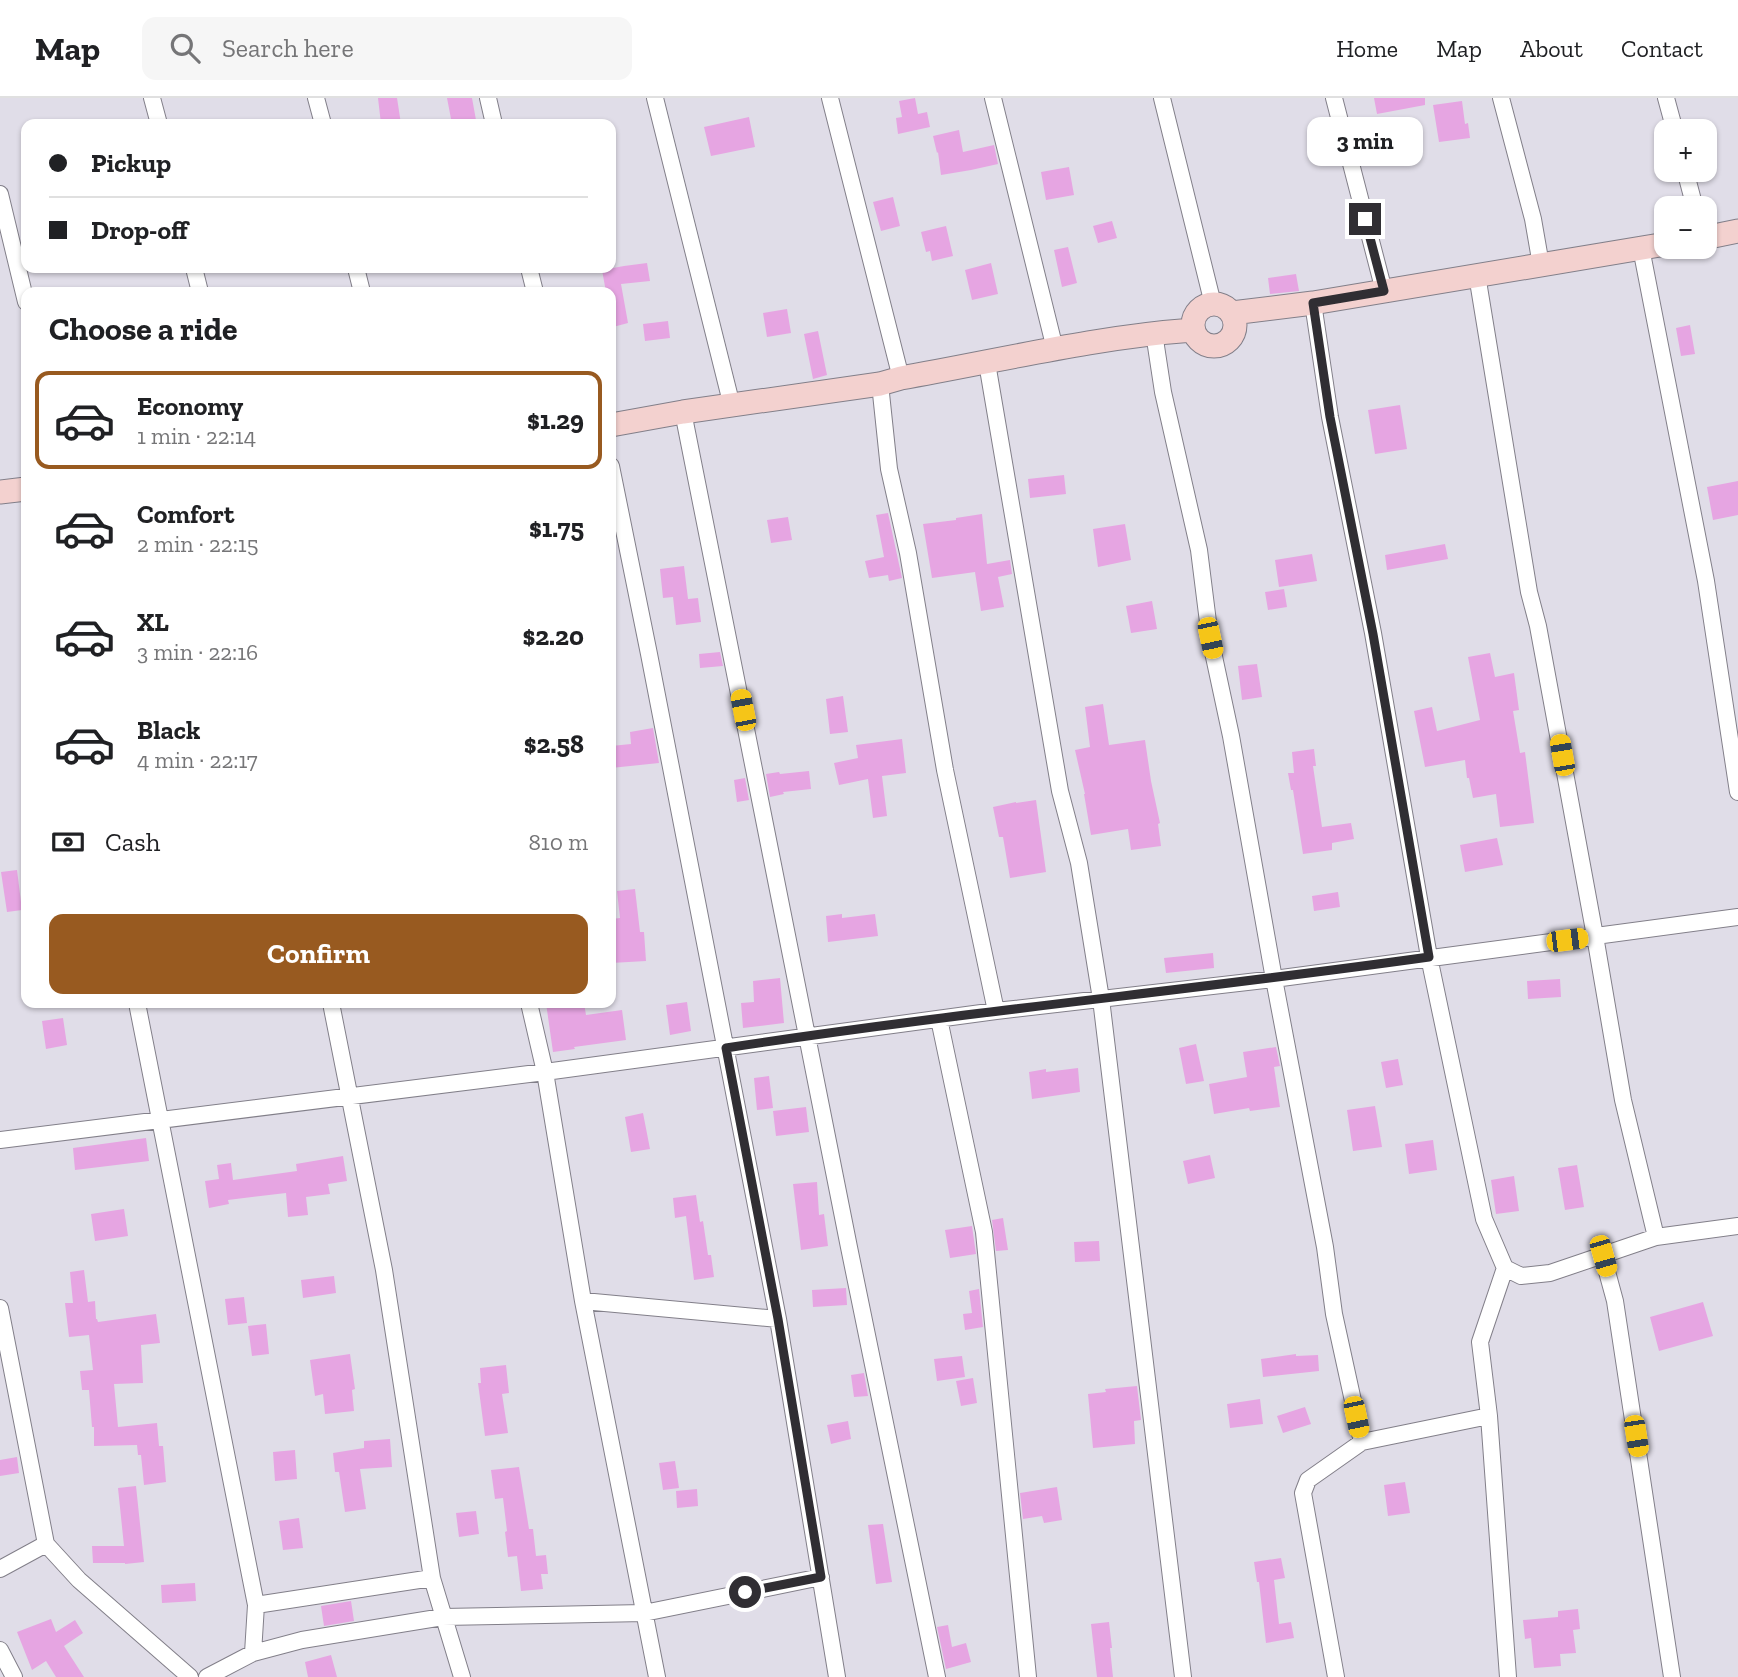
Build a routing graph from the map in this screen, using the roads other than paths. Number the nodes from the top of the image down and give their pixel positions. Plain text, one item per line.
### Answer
1 (152, 98) edge
2 (316, 98) edge
3 (488, 98) edge
4 (655, 98) edge
5 (830, 98) edge
6 (993, 98) edge
7 (1162, 98) edge
8 (1334, 98) edge
9 (1501, 98) edge
10 (1666, 98) edge
11 (158, 119) edge
12 (322, 119) edge
13 (493, 119) edge
14 (1672, 119) edge
15 (0, 194) edge
16 (1738, 231) edge
17 (1717, 235) edge
18 (1654, 246) edge
19 (1641, 248) junction
20 (1541, 265) junction
21 (1477, 275) junction
22 (22, 287) edge
23 (1384, 291) junction
24 (1313, 303) junction
25 (1222, 308) junction
26 (1193, 330) junction
27 (1154, 333) junction
28 (1055, 349) junction
29 (987, 363) junction
30 (891, 381) junction
31 (732, 406) junction
32 (683, 412) junction
33 (616, 424) edge
34 (21, 490) edge
35 (616, 491) edge
36 (0, 492) edge
37 (1738, 792) edge
38 (1738, 917) edge
39 (1595, 936) junction
40 (1429, 957) junction
41 (1274, 979) junction
42 (1101, 999) junction
43 (138, 1008) edge
44 (332, 1008) edge
45 (530, 1008) edge
46 (996, 1011) junction
47 (939, 1019) junction
48 (808, 1036) junction
49 (726, 1048) junction
50 (545, 1072) junction
51 (349, 1096) junction
52 (160, 1120) junction
53 (0, 1140) edge
54 (1738, 1226) edge
55 (1656, 1237) junction
56 (1603, 1256) junction
57 (1505, 1268) junction
58 (583, 1301) junction
59 (0, 1308) edge
60 (778, 1319) junction
61 (1489, 1416) junction
62 (1362, 1442) junction
63 (46, 1544) junction
64 (0, 1569) edge
65 (821, 1577) junction
66 (432, 1578) junction
67 (256, 1605) junction
68 (644, 1613) junction
69 (443, 1617) junction
70 (0, 1650) edge
71 (253, 1653) junction
72 (14, 1677) edge
73 (190, 1677) edge
74 (207, 1677) edge
75 (461, 1677) edge
76 (657, 1677) edge
77 (837, 1677) edge
78 (937, 1677) edge
79 (1028, 1677) edge
80 (1182, 1677) edge
81 (1336, 1677) edge
82 (1508, 1677) edge
83 (1672, 1677) edge

1 - 11 street
2 - 12 street
3 - 13 street
4 - 31 street
5 - 30 street
6 - 28 street
7 - 25 street
8 - 23 street
9 - 20 street
10 - 14 street
15 - 22 street
16 - 17 main road
18 - 19 main road
19 - 20 main road
19 - 37 street
20 - 21 main road
21 - 23 main road
21 - 39 street
23 - 24 main road
24 - 25 main road
24 - 40 street
25 - 26 main road
25 - 26 main road
26 - 27 main road
27 - 28 main road
27 - 41 street
28 - 29 main road
29 - 30 main road
29 - 42 street
30 - 31 main road
30 - 46 street
31 - 32 main road
32 - 33 main road
32 - 48 street
34 - 36 main road
35 - 49 street
38 - 39 street
39 - 40 street
39 - 55 street
40 - 41 street
40 - 57 street
41 - 42 street
41 - 62 street
42 - 46 street
42 - 80 street
43 - 52 street
44 - 51 street
45 - 50 street
46 - 47 street
47 - 48 street
47 - 79 street
48 - 49 street
48 - 78 street
49 - 50 street
49 - 60 street
50 - 51 street
50 - 58 street
51 - 52 street
51 - 66 street
52 - 53 street
52 - 67 street
54 - 55 street
55 - 56 street
56 - 57 street
56 - 83 street
57 - 61 street
58 - 60 street
58 - 68 street
59 - 63 street
60 - 65 street
61 - 62 street
61 - 82 street
62 - 81 street
63 - 64 street
63 - 73 street
65 - 68 street
65 - 77 street
66 - 67 street
66 - 69 street
67 - 71 street
68 - 69 street
68 - 76 street
69 - 71 street
69 - 75 street
70 - 72 street
71 - 74 street

